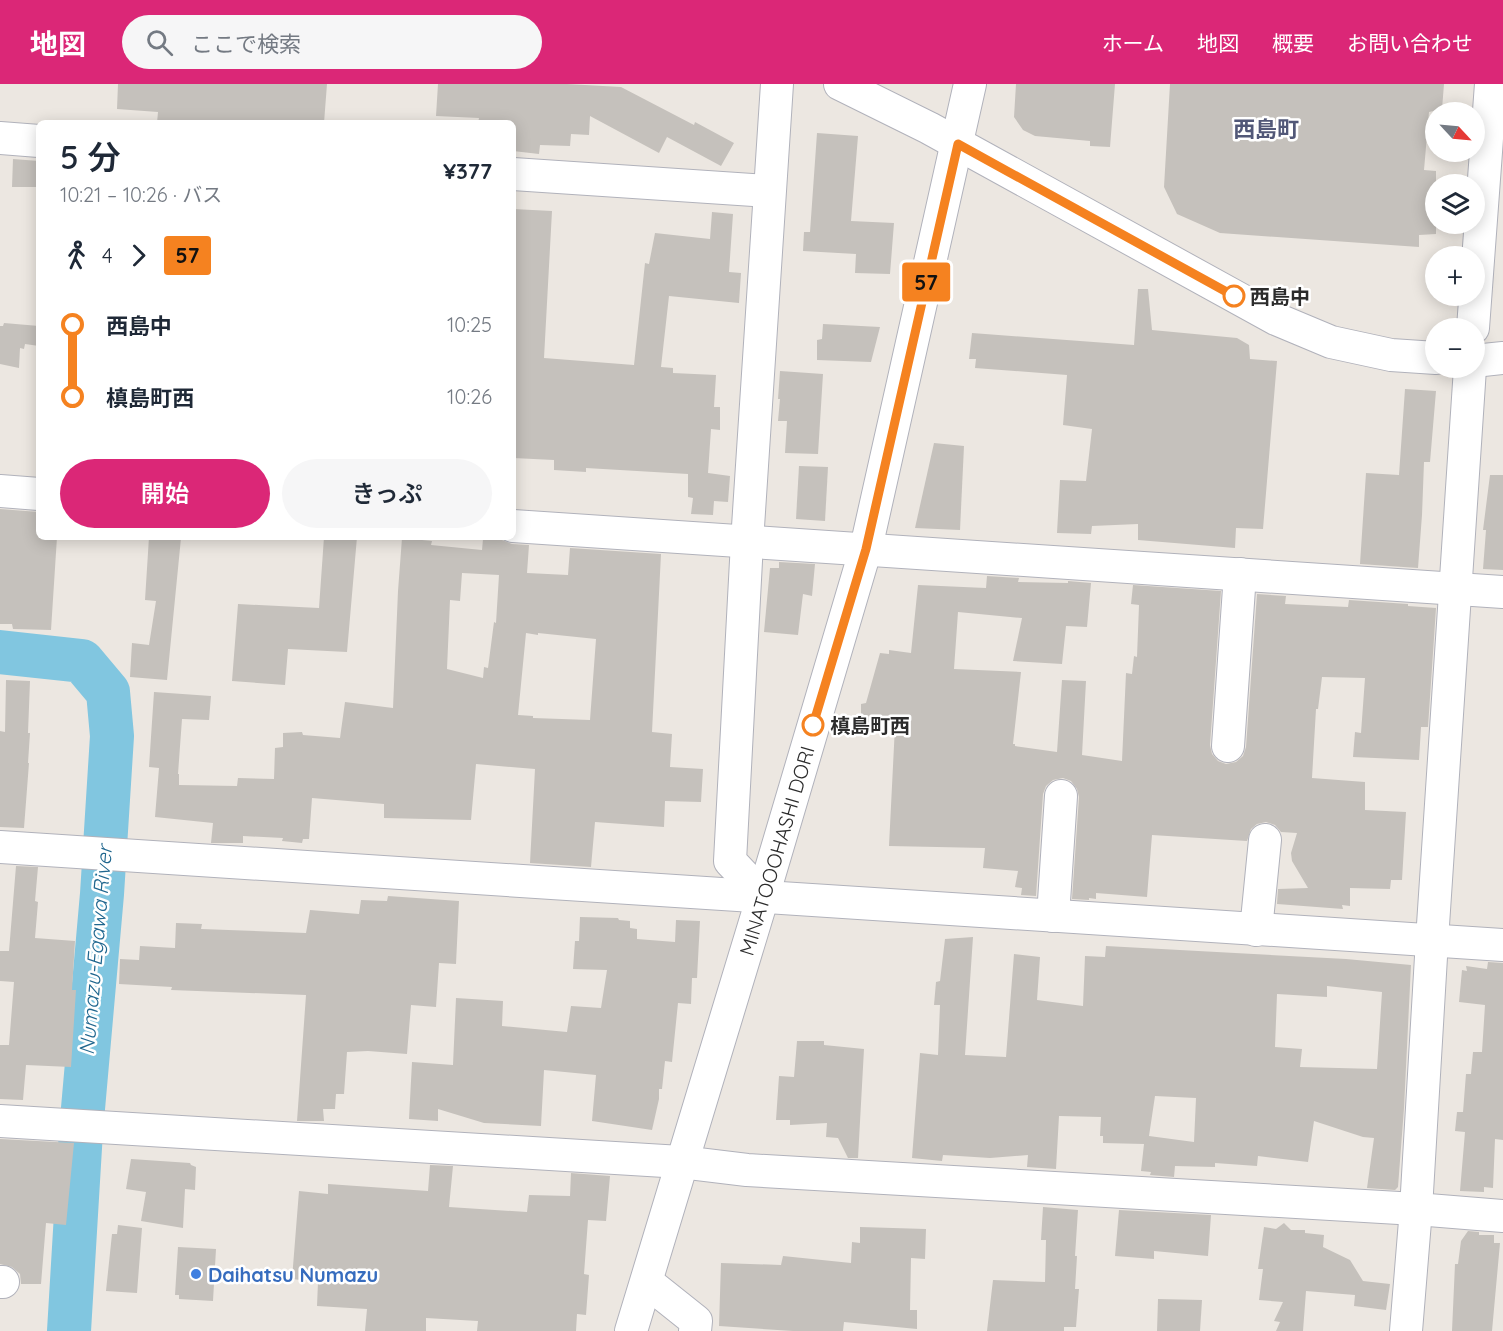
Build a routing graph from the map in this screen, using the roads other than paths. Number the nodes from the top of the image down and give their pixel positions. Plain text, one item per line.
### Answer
1 (777, 84) edge
2 (840, 84) edge
3 (970, 84) edge
4 (1491, 84) edge
5 (0, 138) edge
6 (36, 141) edge
7 (958, 144) junction
8 (516, 174) edge
9 (1493, 186) edge
10 (769, 191) junction
11 (1474, 318) edge
12 (1425, 357) edge
13 (1503, 358) edge
14 (1485, 359) edge
15 (1469, 378) edge
16 (0, 491) edge
17 (36, 494) edge
18 (516, 526) edge
19 (747, 542) junction
20 (866, 549) junction
21 (1240, 574) junction
22 (1455, 589) junction
23 (1503, 592) edge
24 (1228, 746) dead end
25 (1061, 796) dead end
26 (1265, 840) dead end
27 (0, 847) edge
28 (763, 896) junction
29 (1053, 916) junction
30 (1256, 930) junction
31 (1432, 940) junction
32 (1503, 945) edge
33 (0, 1121) edge
34 (681, 1162) junction
35 (1416, 1209) junction
36 (1503, 1216) edge
37 (646, 1282) junction
38 (631, 1331) edge
39 (695, 1331) edge
40 (1406, 1331) edge

1 - 10 street
2 - 7 street
3 - 7 street, MINATOOOHASHI DORI
4 - 9 street
5 - 6 street
7 - 12 street
7 - 20 street, MINATOOOHASHI DORI
8 - 10 street
9 - 11 street
10 - 19 street
13 - 14 street
15 - 22 street
16 - 17 street
18 - 19 street
19 - 20 street
19 - 28 street
20 - 21 street
20 - 28 street, MINATOOOHASHI DORI
21 - 22 street
21 - 24 street
22 - 23 street
22 - 31 street
25 - 29 street
26 - 30 street
27 - 28 street
28 - 29 street
28 - 34 street, MINATOOOHASHI DORI
29 - 30 street
30 - 31 street
31 - 32 street
31 - 35 street
33 - 34 street
34 - 35 street
34 - 37 street, MINATOOOHASHI DORI
35 - 36 street
35 - 40 street
37 - 38 street, MINATOOOHASHI DORI
37 - 39 street

